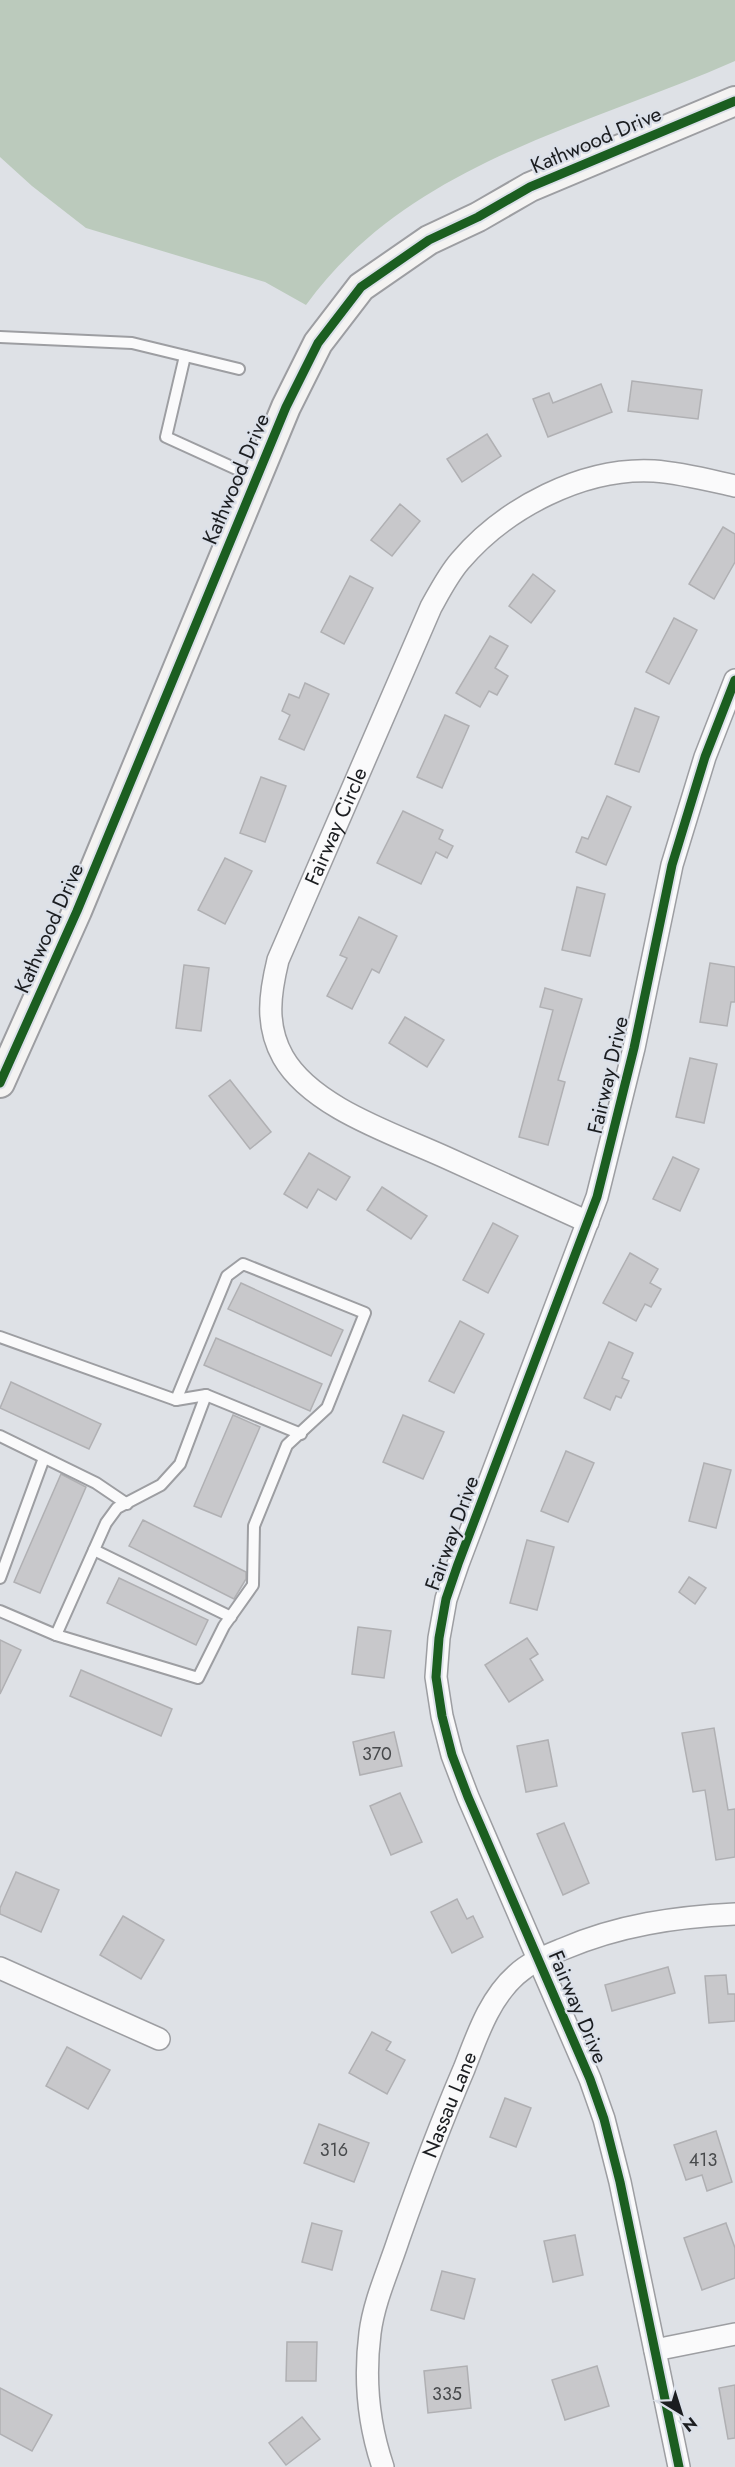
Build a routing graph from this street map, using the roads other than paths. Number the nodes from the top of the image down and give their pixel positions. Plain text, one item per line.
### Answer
1 (735, 101) edge
2 (0, 337) edge
3 (185, 356) junction
4 (239, 369) dead end
5 (256, 478) junction
6 (735, 486) edge
7 (735, 680) edge
8 (0, 1083) edge
9 (588, 1222) junction
10 (0, 1336) edge
11 (206, 1395) junction
12 (176, 1400) junction
13 (301, 1434) junction
14 (0, 1436) edge
15 (44, 1458) junction
16 (127, 1504) junction
17 (94, 1550) junction
18 (0, 1578) edge
19 (0, 1611) edge
20 (231, 1617) junction
21 (56, 1635) junction
22 (735, 1914) edge
23 (539, 1959) junction
24 (0, 1968) edge
25 (159, 2039) dead end
26 (735, 2334) edge
27 (655, 2350) junction
28 (383, 2467) edge
29 (679, 2467) edge

1 - 5 street, Kathwood Drive
2 - 3 lane
3 - 4 lane
3 - 5 lane
5 - 8 street, Kathwood Drive
6 - 9 street, Fairway Circle
7 - 9 street, Fairway Drive
9 - 23 street, Fairway Drive
10 - 12 lane
11 - 12 lane
11 - 13 lane
11 - 16 lane
12 - 13 lane
13 - 20 lane
14 - 15 lane
15 - 16 lane
15 - 18 lane
16 - 17 lane
17 - 20 lane
17 - 21 lane
19 - 21 lane
20 - 21 lane
22 - 23 street, Nassau Lane
23 - 27 street, Fairway Drive
23 - 28 street, Nassau Lane
24 - 25 street
26 - 27 street
27 - 29 street, Fairway Drive

